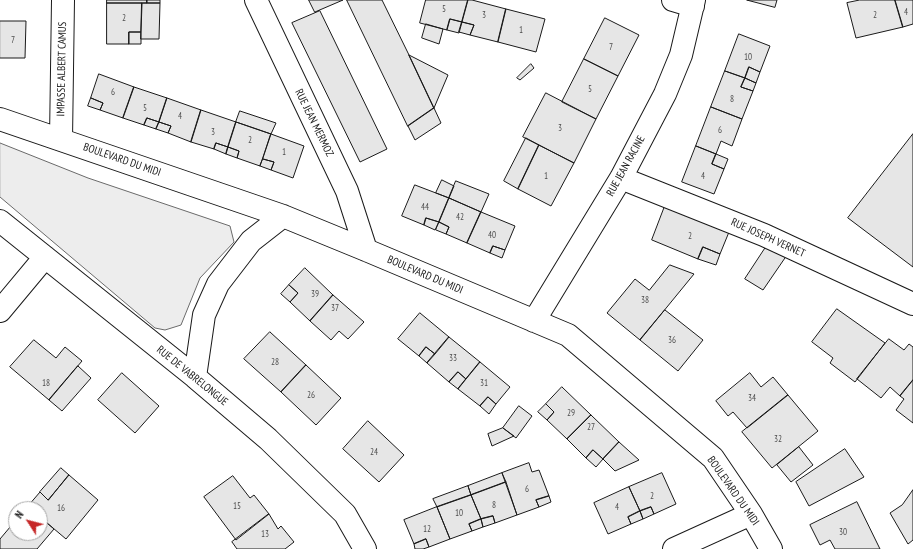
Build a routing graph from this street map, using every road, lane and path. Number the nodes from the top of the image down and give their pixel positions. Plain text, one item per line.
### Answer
1 (63, 0) edge
2 (256, 0) edge
3 (686, 2) edge
4 (0, 119) edge
5 (61, 139) junction
6 (621, 178) junction
7 (283, 216) junction
8 (0, 221) edge
9 (366, 250) junction
10 (45, 257) junction
11 (913, 304) edge
12 (0, 311) edge
13 (534, 321) junction
14 (195, 377) junction
15 (751, 514) junction
16 (365, 549) edge
17 (674, 549) edge
18 (771, 549) edge

1 - 5 street, IMPASSE ALBERT CAMUS
2 - 9 street, RUE JEAN MERMOZ
3 - 6 street, RUE JEAN RACINE
4 - 5 street, BOULEVARD DU MIDI
5 - 7 street, BOULEVARD DU MIDI
6 - 11 street, RUE JOSEPH VERNET
6 - 13 street, RUE JEAN RACINE
7 - 9 street, BOULEVARD DU MIDI
7 - 14 street
8 - 10 street, RUE DE VABRELONGUE
9 - 13 street, BOULEVARD DU MIDI
10 - 12 street
10 - 14 street, RUE DE VABRELONGUE
13 - 15 street, BOULEVARD DU MIDI
14 - 16 street, RUE DE VABRELONGUE
15 - 17 street
15 - 18 street, BOULEVARD DU MIDI

